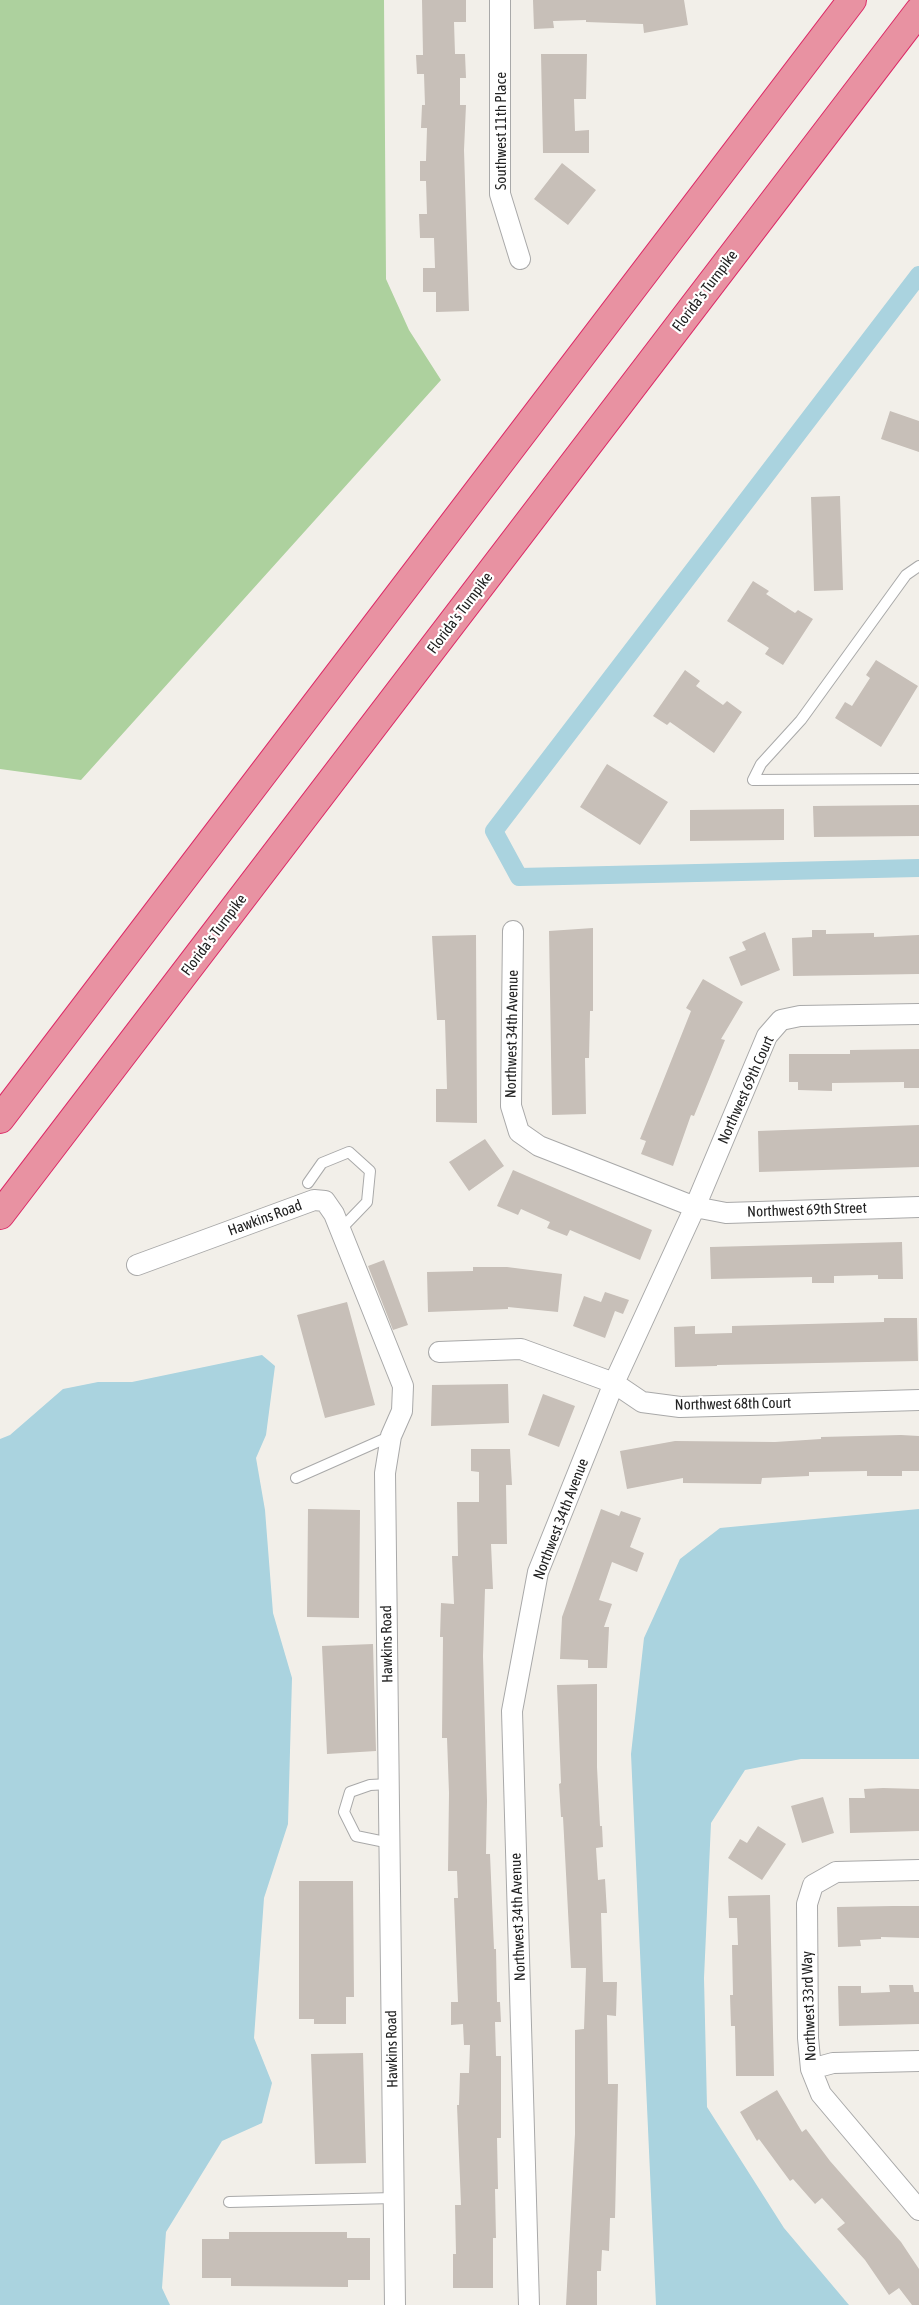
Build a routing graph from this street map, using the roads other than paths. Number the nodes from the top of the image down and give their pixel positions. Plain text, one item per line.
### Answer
1 (500, 0) edge
2 (852, 0) edge
3 (919, 11) edge
4 (520, 259) dead end
5 (919, 566) edge
6 (919, 779) edge
7 (513, 931) dead end
8 (919, 1014) edge
9 (0, 1118) edge
10 (308, 1183) dead end
11 (695, 1207) junction
12 (919, 1207) edge
13 (0, 1215) edge
14 (340, 1230) junction
15 (137, 1265) dead end
16 (438, 1352) dead end
17 (614, 1383) junction
18 (919, 1400) edge
19 (391, 1436) junction
20 (296, 1478) dead end
21 (389, 1784) junction
22 (390, 1843) junction
23 (919, 1870) edge
24 (919, 2061) edge
25 (811, 2069) junction
26 (394, 2198) junction
27 (229, 2202) dead end
28 (919, 2210) edge
29 (395, 2305) edge
30 (529, 2305) edge

1 - 4 street, Southwest 11th Place
2 - 9 highway
3 - 13 highway, Florida's Turnpike
5 - 6 lane
7 - 11 street, Northwest 34th Avenue
8 - 11 street, Northwest 69th Court
10 - 14 lane
11 - 12 street, Northwest 69th Street
11 - 17 street, Northwest 34th Avenue
14 - 15 street, Hawkins Road
14 - 19 street, Hawkins Road
16 - 17 street, Northwest 68th Court
17 - 18 street, Northwest 68th Court
17 - 30 street, Northwest 34th Avenue
19 - 20 lane
19 - 21 street, Hawkins Road
21 - 22 street, Hawkins Road
21 - 22 lane
22 - 26 street, Hawkins Road
23 - 25 street, Northwest 33rd Way
24 - 25 street
25 - 28 street, Northwest 33rd Way
26 - 27 lane
26 - 29 street, Hawkins Road

